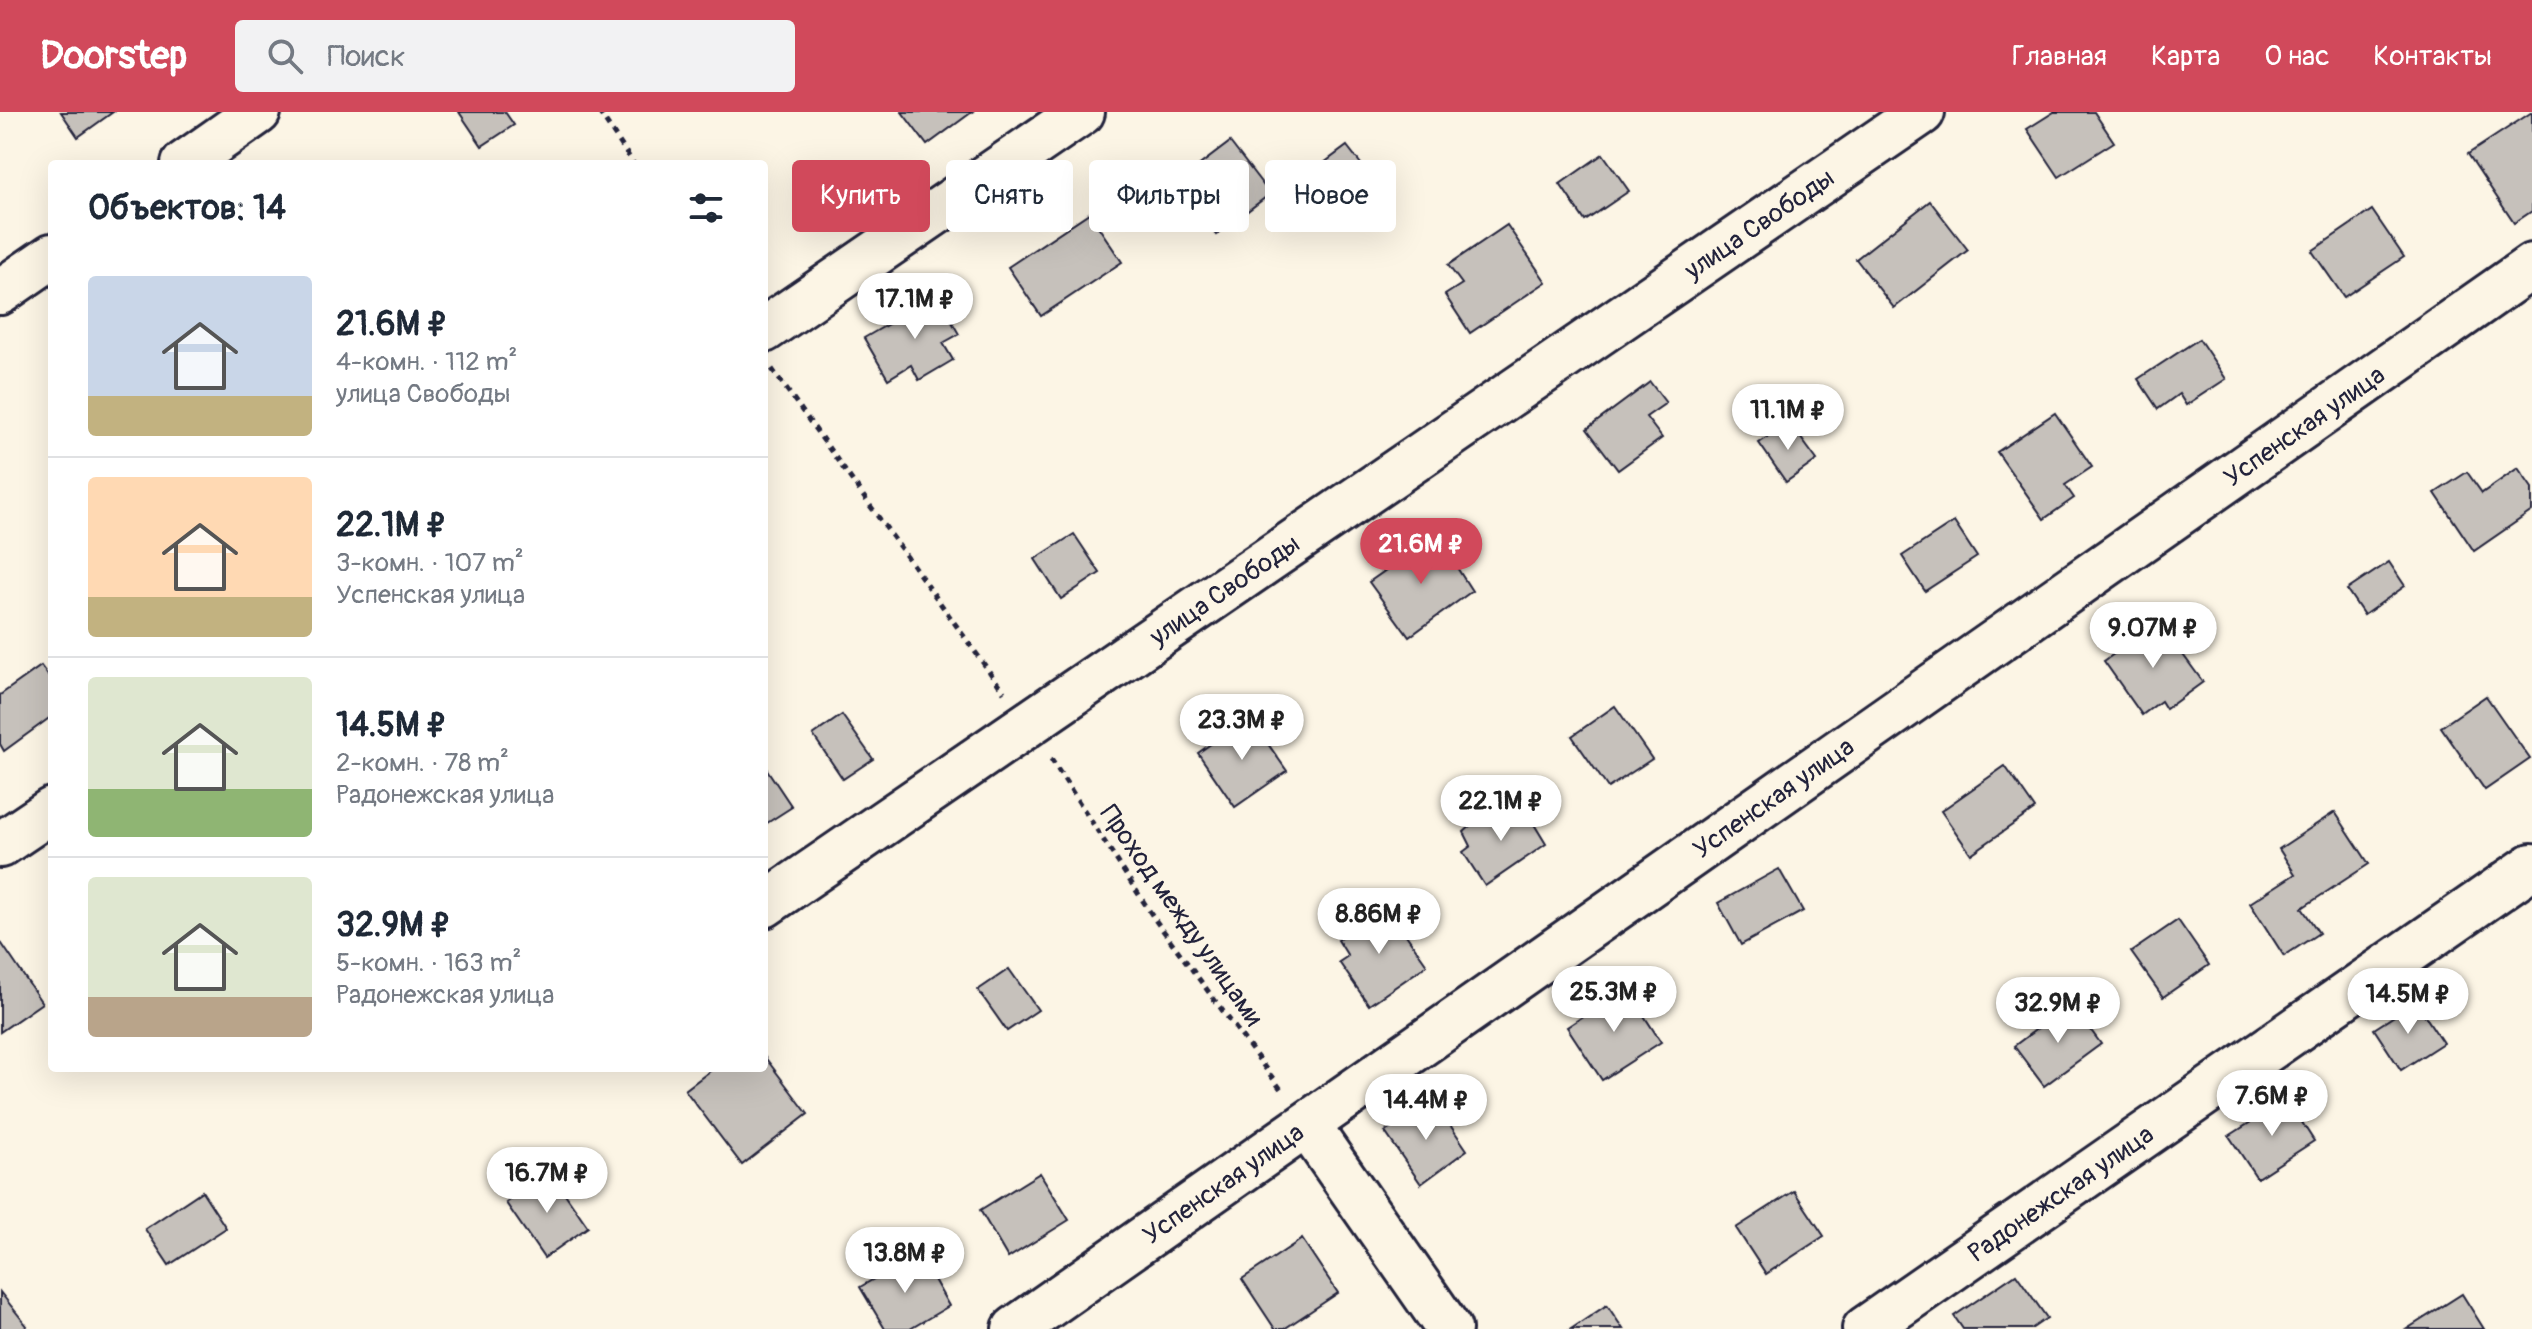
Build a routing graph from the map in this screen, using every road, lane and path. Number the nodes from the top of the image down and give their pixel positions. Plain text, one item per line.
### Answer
1 (258, 112) edge
2 (599, 112) edge
3 (1082, 112) edge
4 (1922, 112) edge
5 (190, 160) edge
6 (631, 160) edge
7 (48, 259) edge
8 (2532, 266) edge
9 (0, 292) edge
10 (768, 327) edge
11 (768, 364) edge
12 (1028, 725) junction
13 (48, 813) edge
14 (0, 845) edge
15 (2532, 866) edge
16 (768, 902) edge
17 (1307, 1125) junction
18 (1015, 1329) edge
19 (1449, 1329) edge
20 (1865, 1329) edge

1 - 5 street
2 - 6 path
3 - 10 street
4 - 12 street, улица Свободы
7 - 9 street
8 - 17 street, Успенская улица
11 - 12 path, Проход между улицами
12 - 16 street, улица Свободы
12 - 17 path, Проход между улицами
13 - 14 street
15 - 20 street, Радонежская улица
17 - 18 street, Успенская улица
17 - 19 street

